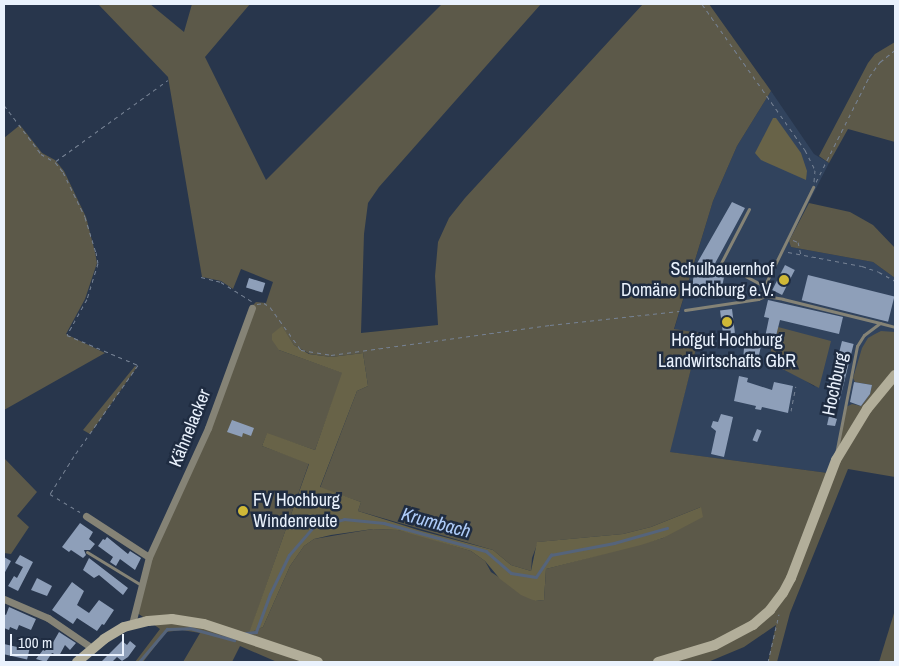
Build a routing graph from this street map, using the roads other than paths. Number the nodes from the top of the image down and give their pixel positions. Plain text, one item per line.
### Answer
1 (814, 188) road end
2 (749, 209) dead end
3 (764, 286) junction
4 (758, 299) junction
5 (252, 308) dead end
6 (685, 310) road end
7 (880, 324) junction
8 (895, 328) edge
9 (895, 375) edge
10 (836, 460) junction
11 (86, 516) road end
12 (88, 552) dead end
13 (149, 556) junction
14 (141, 586) junction
15 (4, 599) edge
16 (132, 624) junction
17 (92, 648) junction
18 (77, 662) edge
19 (318, 662) edge
20 (658, 662) edge

1 - 3 lane
2 - 3 lane
3 - 4 lane
4 - 6 lane
4 - 7 lane
5 - 13 street, Kähnelacker
7 - 8 lane
7 - 10 lane, Hochburg
9 - 10 street
10 - 20 street
11 - 13 street
12 - 14 lane
13 - 14 street, Kähnelacker
14 - 16 street, Kähnelacker
15 - 17 street
16 - 17 street
16 - 19 street
17 - 18 street

